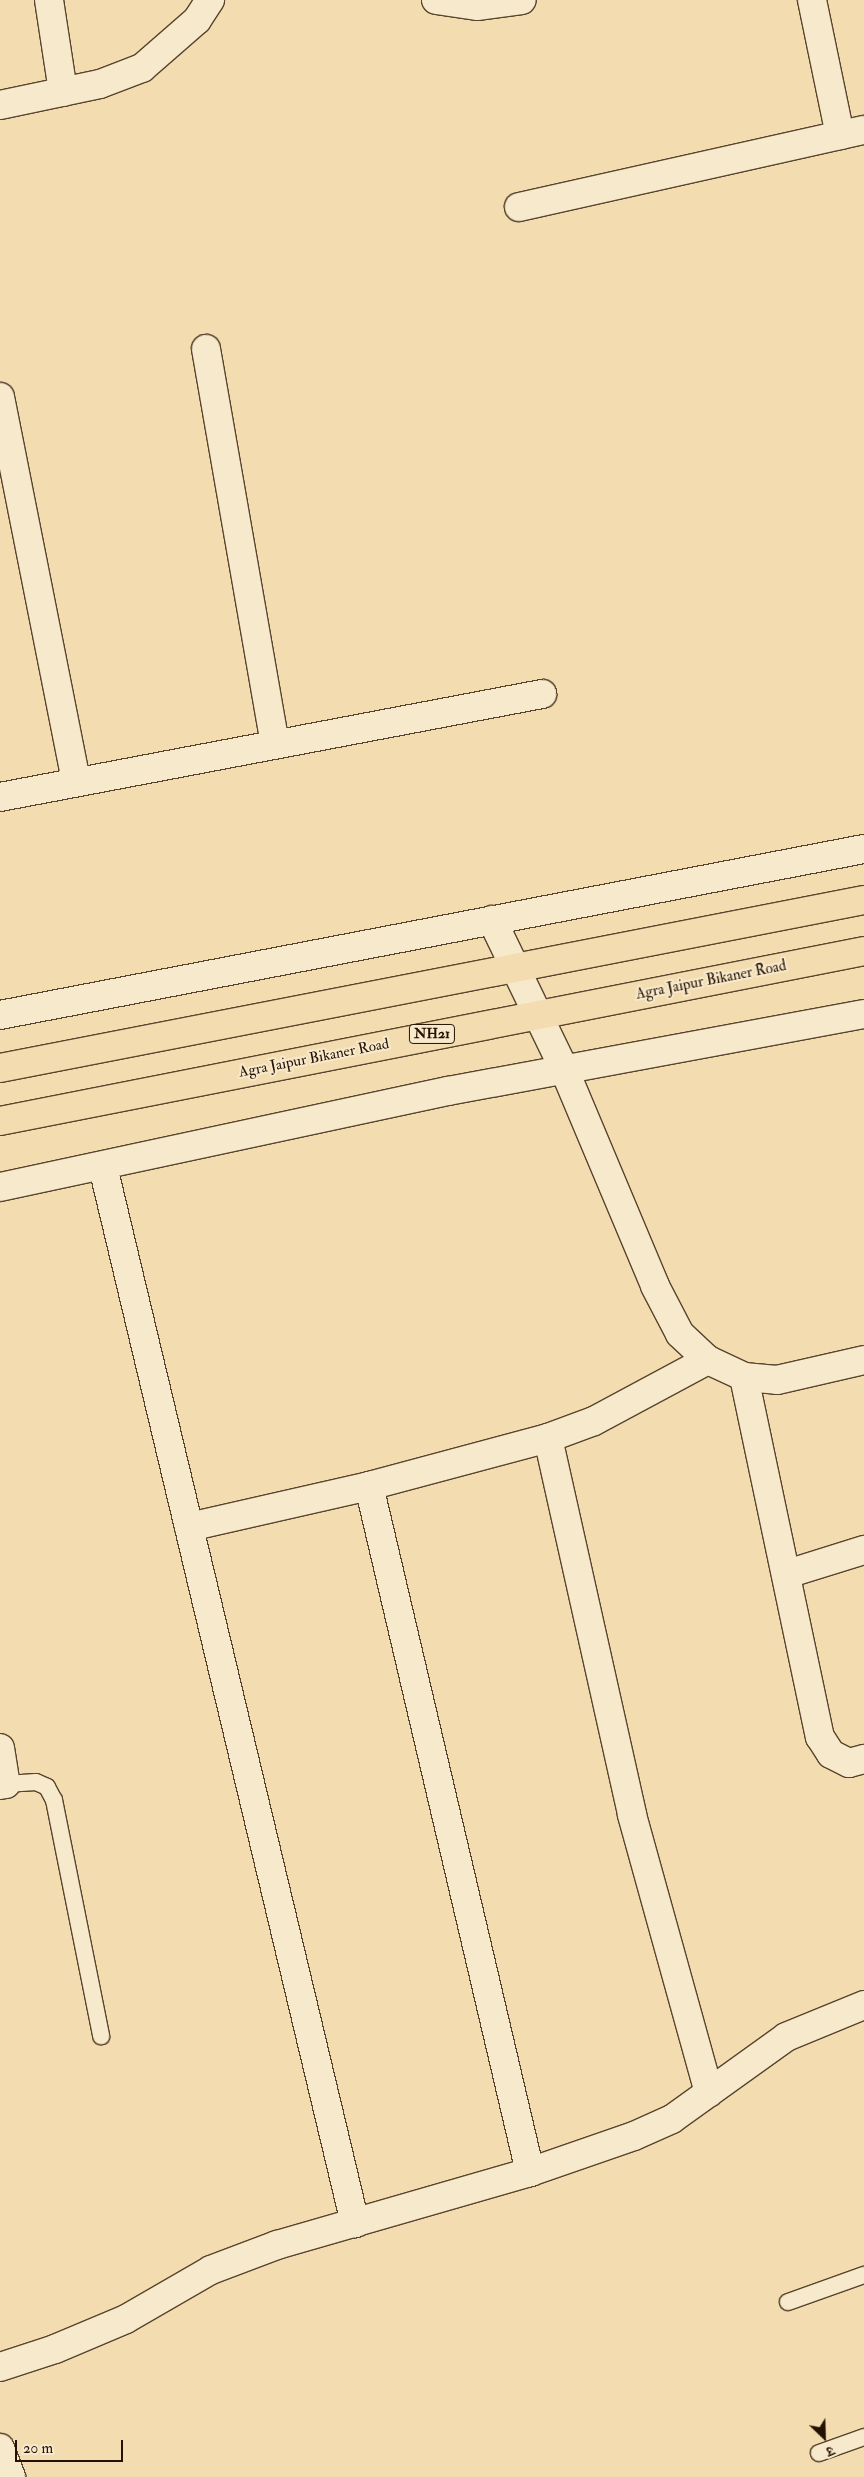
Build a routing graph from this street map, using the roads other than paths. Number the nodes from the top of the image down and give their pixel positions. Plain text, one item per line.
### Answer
1 (49, 0) edge
2 (436, 0) edge
3 (522, 0) edge
4 (812, 0) edge
5 (203, 10) edge
6 (63, 92) junction
7 (0, 105) edge
8 (852, 133) edge
9 (519, 207) dead end
10 (206, 349) dead end
11 (0, 397) edge
12 (542, 694) dead end
13 (275, 744) junction
14 (76, 782) junction
15 (0, 797) edge
16 (864, 849) edge
17 (864, 900) edge
18 (492, 920) junction
19 (864, 951) edge
20 (514, 968) junction
21 (538, 1013) junction
22 (864, 1014) edge
23 (0, 1015) edge
24 (0, 1068) edge
25 (564, 1069) junction
26 (0, 1121) edge
27 (103, 1167) junction
28 (0, 1187) edge
29 (708, 1360) junction
30 (864, 1360) edge
31 (744, 1377) junction
32 (548, 1438) junction
33 (369, 1486) junction
34 (189, 1526) junction
35 (864, 1550) edge
36 (787, 1574) junction
37 (0, 1748) edge
38 (864, 1758) edge
39 (3, 1784) edge
40 (864, 2006) edge
41 (101, 2036) dead end
42 (709, 2092) junction
43 (530, 2172) junction
44 (355, 2223) junction
45 (864, 2275) edge
46 (788, 2302) dead end
47 (0, 2367) edge
48 (864, 2437) edge
49 (0, 2448) edge
50 (819, 2453) dead end
51 (11, 2477) edge

1 - 6 street
2 - 3 street
4 - 8 street
5 - 6 street
6 - 7 street
8 - 9 street
10 - 13 street
11 - 14 street
12 - 13 street
13 - 14 street
14 - 15 street
16 - 18 street
17 - 20 highway
18 - 20 street
18 - 23 street
19 - 21 highway, Agra Jaipur Bikaner Road / NH21
20 - 21 street
20 - 24 highway
21 - 25 street
21 - 26 highway, Agra Jaipur Bikaner Road / NH21
22 - 25 street
25 - 27 street
25 - 29 street
27 - 28 street
27 - 34 street
29 - 31 street
29 - 32 street
30 - 31 street
31 - 36 street
32 - 33 street
32 - 42 street
33 - 34 street
33 - 43 street
34 - 44 street
35 - 36 street
36 - 38 street
37 - 39 street
39 - 41 lane
40 - 42 street
42 - 43 street
43 - 44 street
44 - 47 street
45 - 46 lane
48 - 50 lane
49 - 51 street

